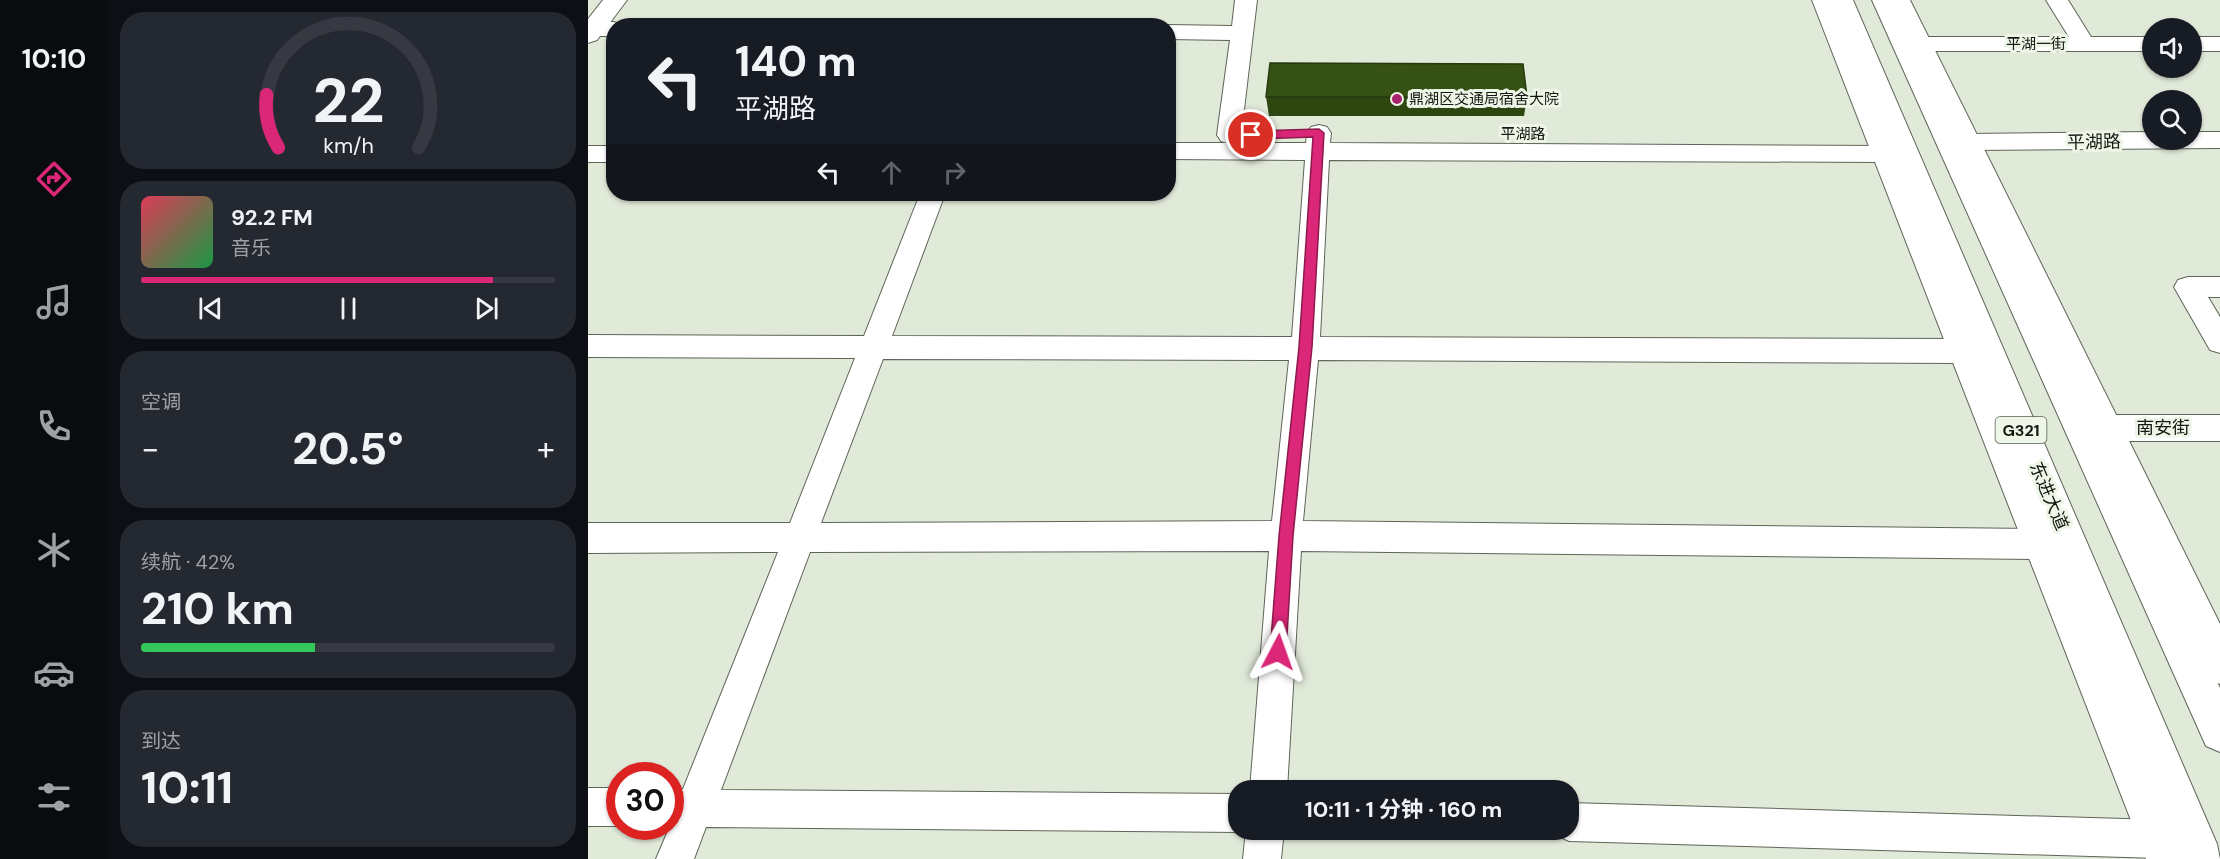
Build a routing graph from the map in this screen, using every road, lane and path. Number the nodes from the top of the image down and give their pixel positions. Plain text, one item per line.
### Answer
1 (615, 0) edge
2 (1246, 0) edge
3 (1824, 0) edge
4 (1841, 0) edge
5 (1884, 0) edge
6 (1898, 0) edge
7 (2057, 0) edge
8 (595, 31) edge
9 (1176, 32) edge
10 (1241, 33) junction
11 (1919, 44) junction
12 (2084, 44) junction
13 (2142, 44) edge
14 (2202, 44) edge
15 (2220, 44) edge
16 (1176, 135) edge
17 (1229, 135) junction
18 (588, 137) edge
19 (606, 137) edge
20 (2220, 140) edge
21 (1318, 142) junction
22 (1881, 145) junction
23 (1972, 150) junction
24 (1176, 151) edge
25 (588, 154) edge
26 (606, 154) edge
27 (2220, 155) edge
28 (930, 201) edge
29 (2220, 287) edge
30 (2220, 342) edge
31 (588, 346) edge
32 (873, 347) junction
33 (1305, 347) junction
34 (1963, 351) junction
35 (2105, 428) junction
36 (2220, 428) edge
37 (1286, 536) junction
38 (799, 537) junction
39 (588, 538) edge
40 (2041, 544) junction
41 (2220, 665) edge
42 (2220, 732) edge
43 (1269, 780) edge
44 (684, 806) edge
45 (588, 807) edge
46 (606, 807) edge
47 (684, 808) edge
48 (1228, 813) edge
49 (1579, 822) edge
50 (678, 840) edge
51 (1264, 840) edge
52 (2163, 849) edge
53 (675, 859) edge
54 (1262, 859) edge
55 (2202, 859) edge

1 - 8 main road
2 - 10 street
3 - 22 main road
4 - 55 main road, 东进大道 / G321
5 - 42 main road, G321
6 - 11 main road
7 - 12 street
9 - 10 street
10 - 17 street
11 - 12 street, 平湖一街
11 - 23 main road
12 - 13 street, 平湖一街
14 - 15 street
16 - 17 street
17 - 21 street
18 - 19 street
20 - 23 street, 平湖路
21 - 22 street
21 - 24 street
21 - 33 street
22 - 34 main road
23 - 27 street, 平湖路
23 - 35 main road
25 - 26 street
28 - 32 street
29 - 30 street
31 - 32 street
32 - 33 street
32 - 38 street
33 - 34 street
33 - 37 street
34 - 40 main road
35 - 36 street, 南安街
35 - 41 main road
37 - 38 street
37 - 40 street
37 - 43 street
38 - 39 street
38 - 44 street
40 - 52 main road
45 - 46 street
47 - 48 street
49 - 52 street
50 - 53 street
51 - 54 street

